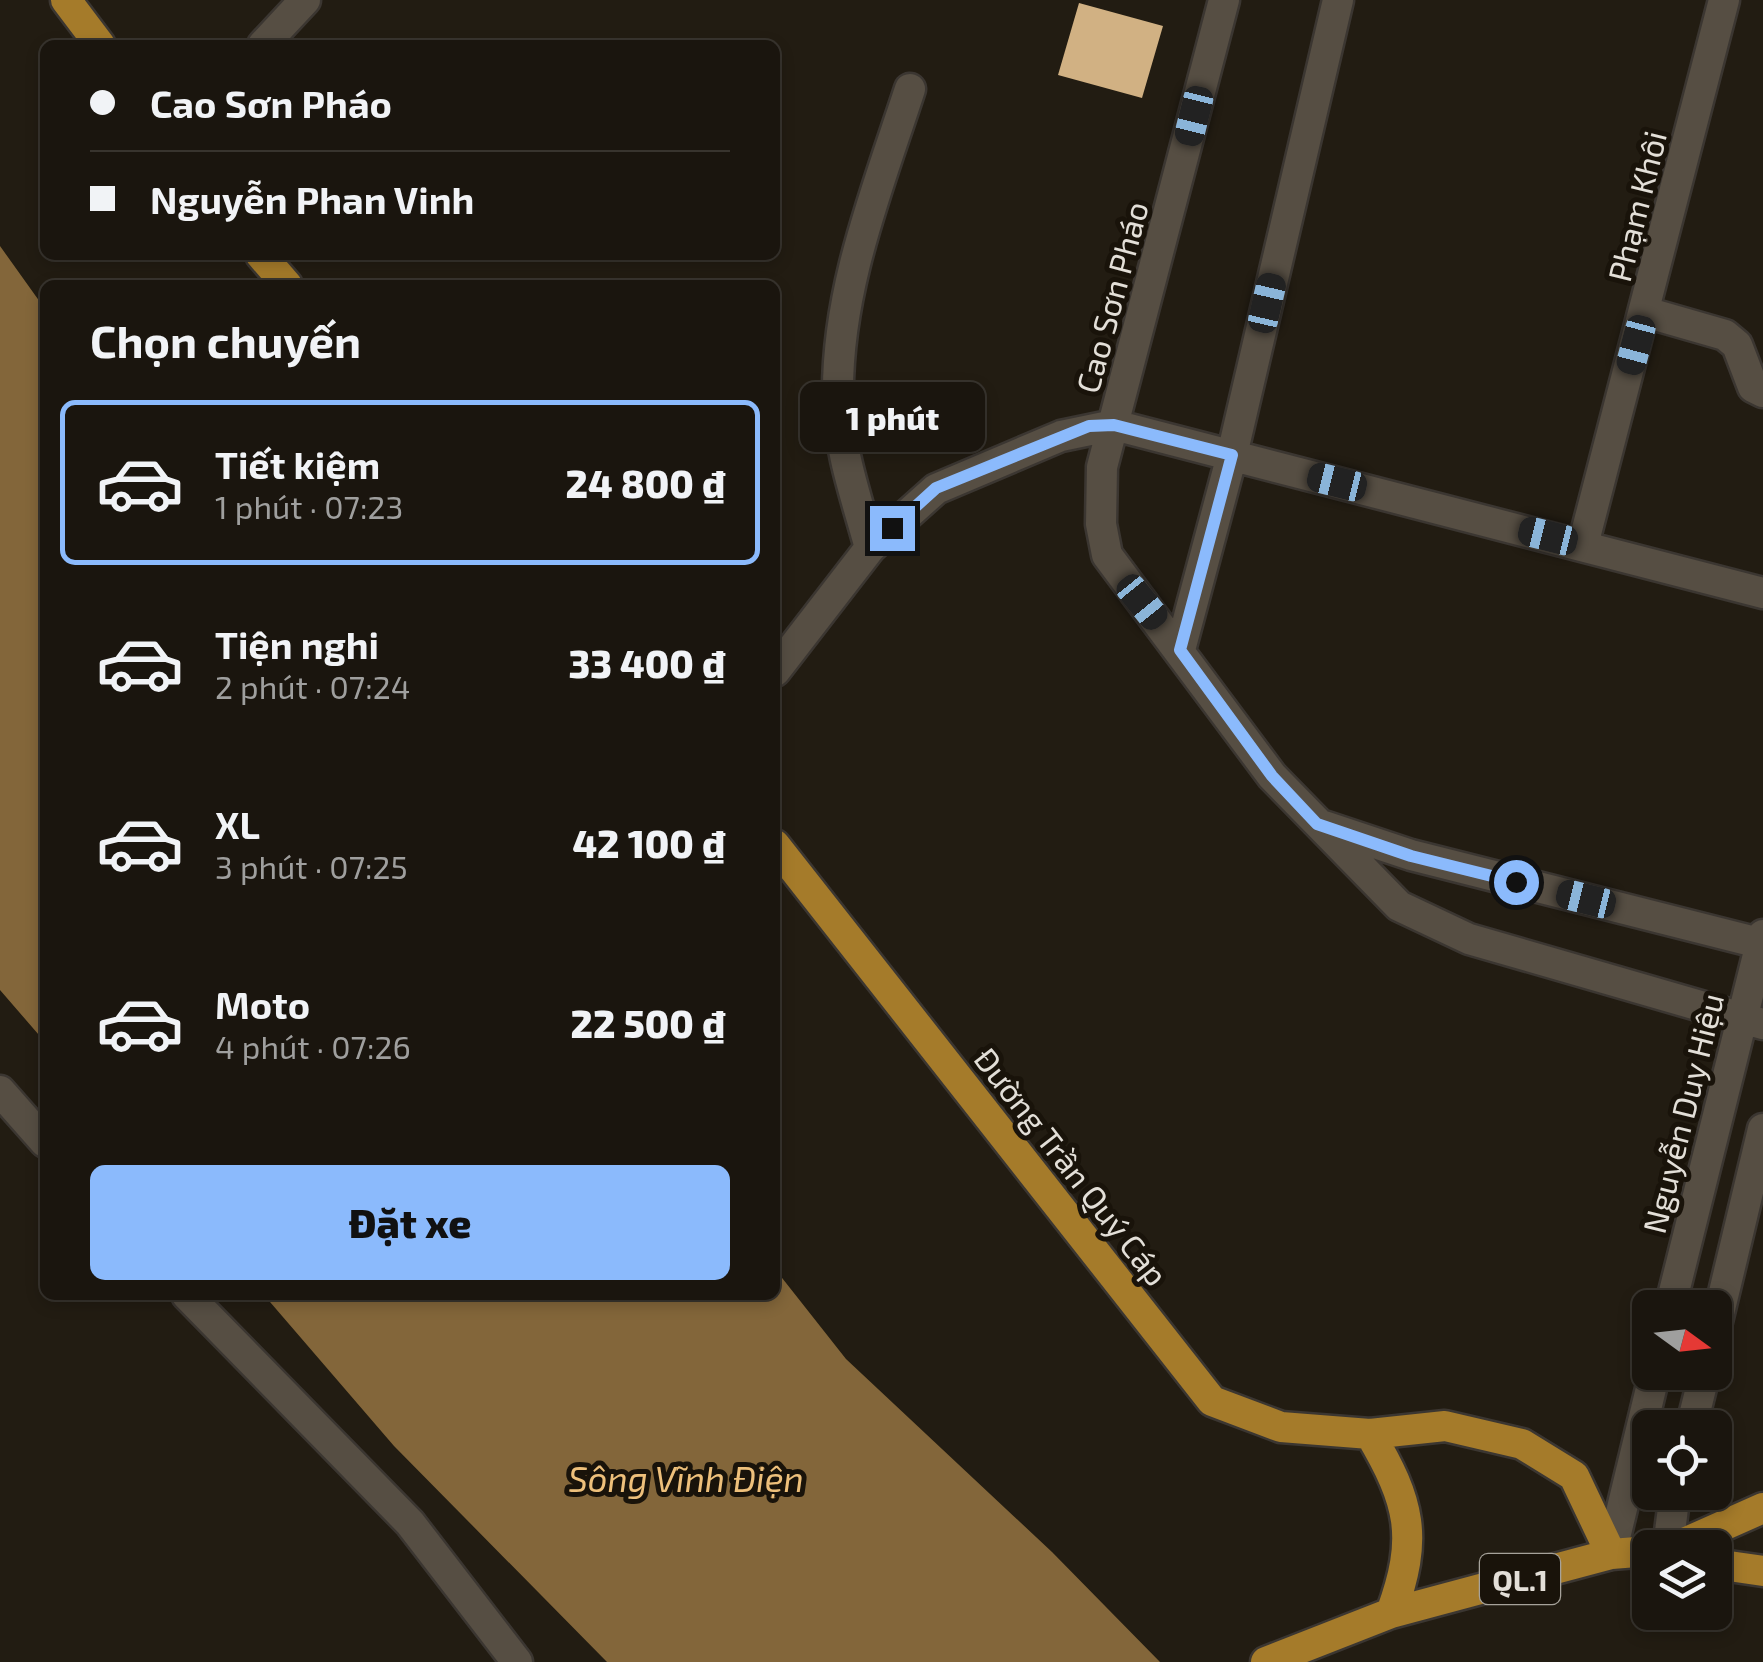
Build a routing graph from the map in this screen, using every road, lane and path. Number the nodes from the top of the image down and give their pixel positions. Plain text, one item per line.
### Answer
1 (66, 0) edge
2 (305, 0) edge
3 (1224, 0) edge
4 (1338, 0) edge
5 (1724, 0) edge
6 (96, 40) edge
7 (268, 40) edge
8 (910, 89) dead end
9 (266, 260) edge
10 (284, 280) edge
11 (1645, 312) junction
12 (1763, 392) edge
13 (1114, 425) junction
14 (1232, 455) junction
15 (1583, 545) junction
16 (870, 548) junction
17 (1763, 593) edge
18 (1180, 650) junction
19 (780, 664) edge
20 (1317, 824) junction
21 (780, 852) edge
22 (1762, 941) edge
23 (1751, 1021) edge
24 (0, 1091) edge
25 (1763, 1128) edge
26 (40, 1136) edge
27 (1675, 1290) edge
28 (1725, 1290) edge
29 (192, 1300) edge
30 (1651, 1390) edge
31 (1370, 1434) junction
32 (1763, 1508) edge
33 (1712, 1530) edge
34 (1632, 1553) edge
35 (1611, 1554) junction
36 (1732, 1566) edge
37 (1763, 1571) edge
38 (1392, 1613) junction
39 (517, 1662) edge
40 (1266, 1662) edge

1 - 6 main road
2 - 7 street
3 - 13 street, Cao Sơn Pháo
4 - 14 street
5 - 11 street, Phạm Khôi
8 - 16 street
9 - 10 main road
11 - 12 street
11 - 15 street, Phạm Khôi
13 - 14 street
13 - 16 street
13 - 18 street, Cao Sơn Pháo
14 - 15 street
14 - 18 street
15 - 17 street
16 - 19 street
18 - 20 street, Cao Sơn Pháo
20 - 22 street, Cao Sơn Pháo
20 - 23 street
21 - 31 main road, Đường Trần Quý Cáp
22 - 23 street, Nguyễn Duy Hiệu
23 - 27 street, Nguyễn Duy Hiệu
24 - 26 street
25 - 28 street
29 - 39 street
30 - 35 street
31 - 35 main road, Đường Trần Quý Cáp
31 - 38 main road
32 - 33 main road
34 - 35 main road, QL.1
35 - 38 main road, QL.1
36 - 37 main road
38 - 40 main road, QL.1

